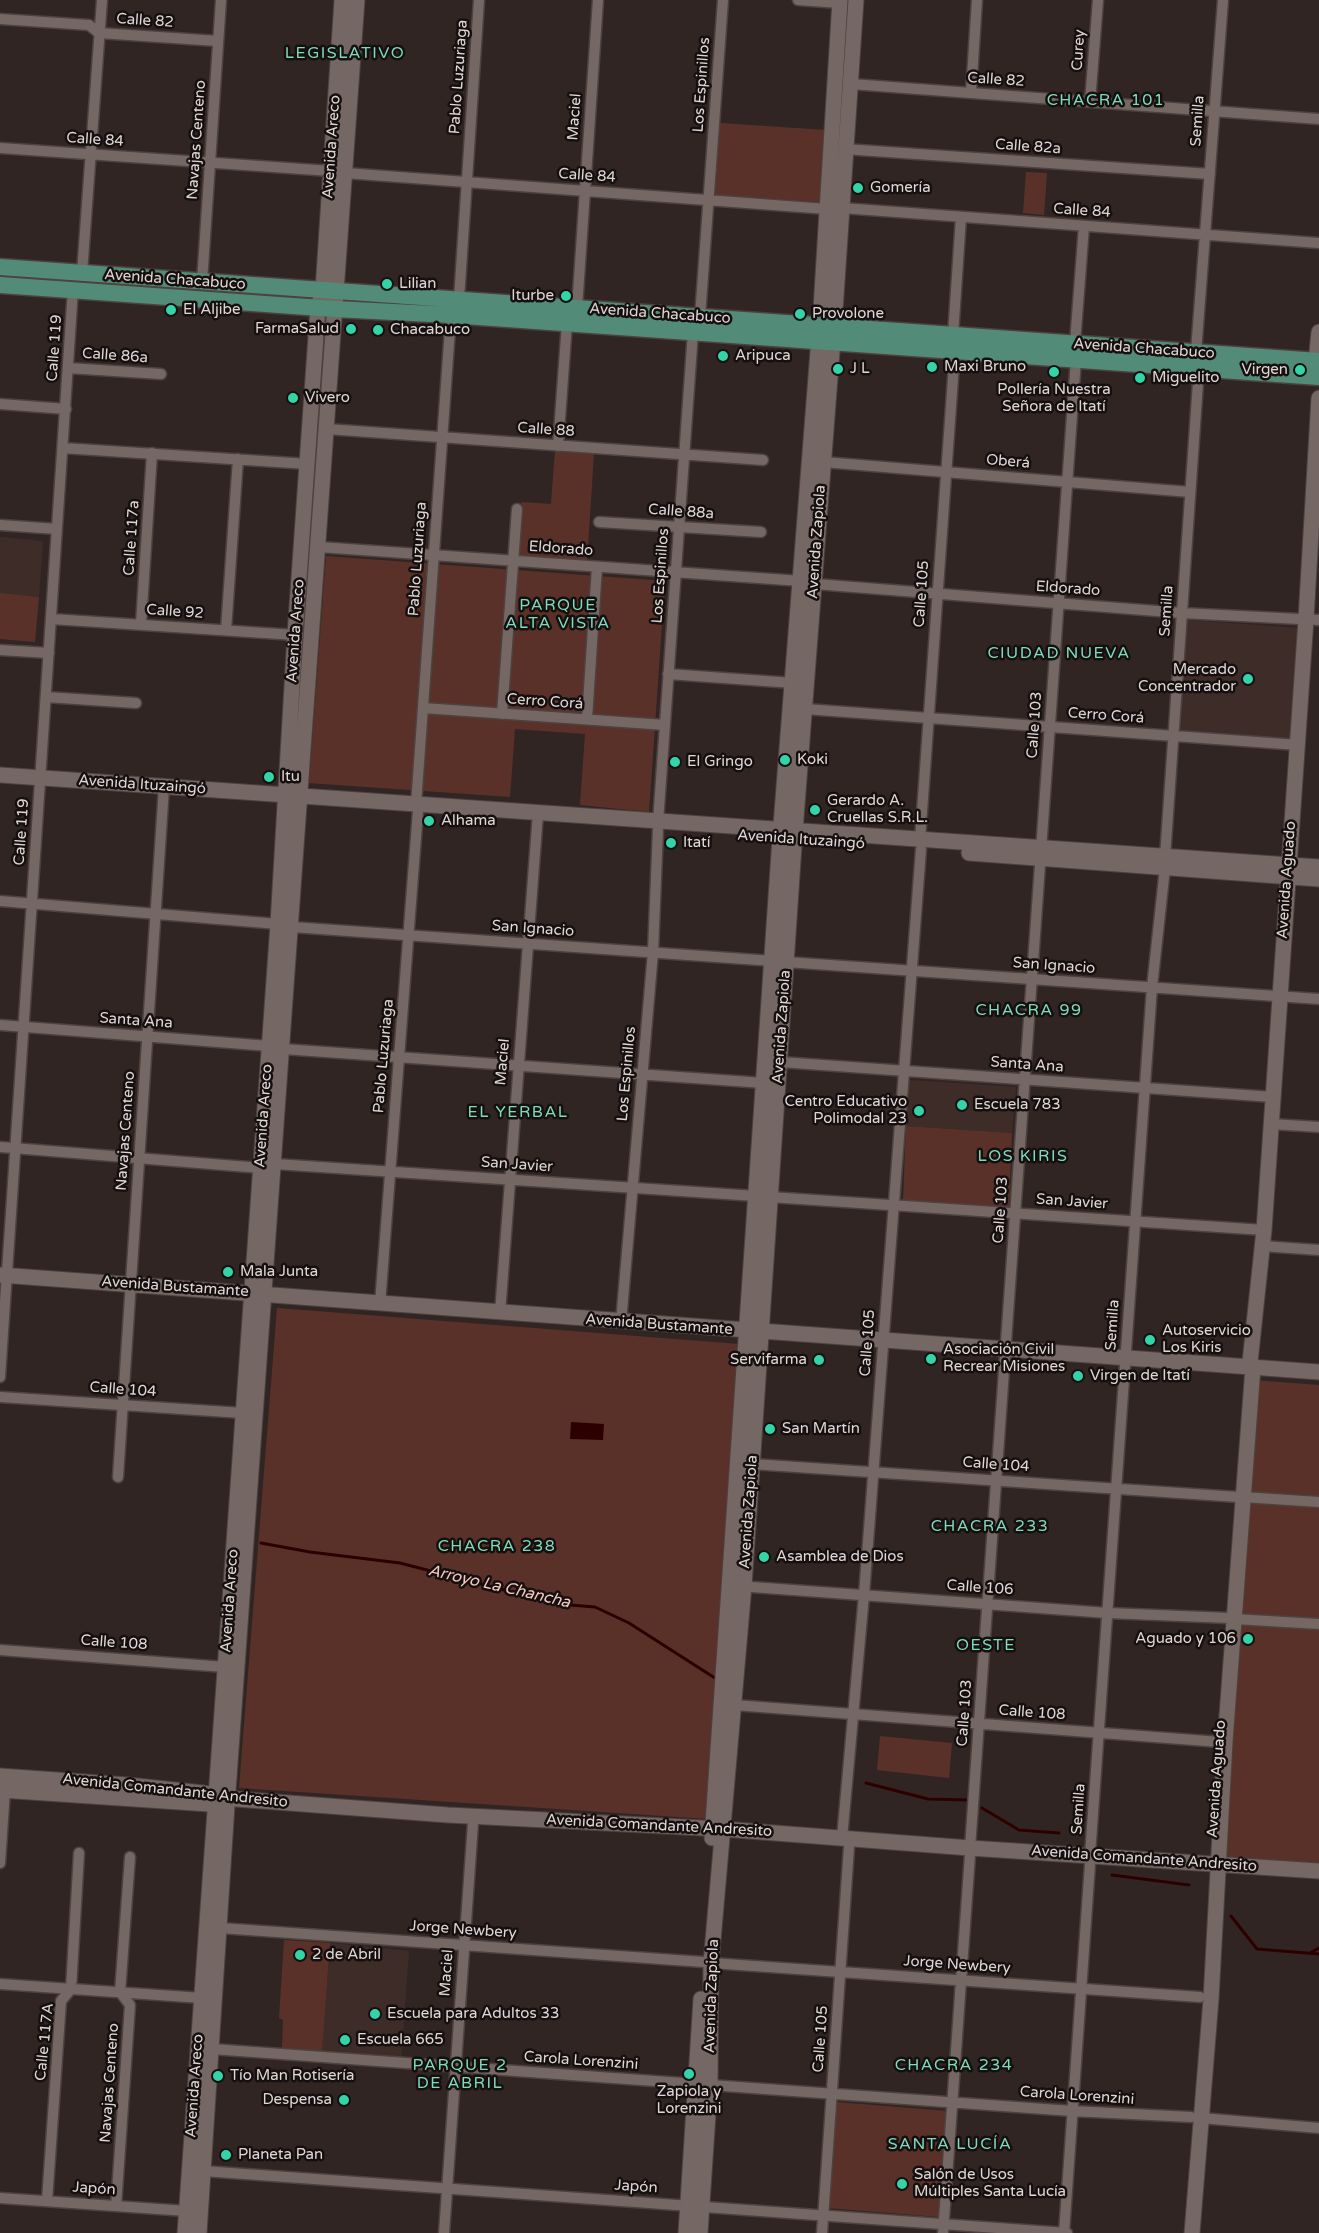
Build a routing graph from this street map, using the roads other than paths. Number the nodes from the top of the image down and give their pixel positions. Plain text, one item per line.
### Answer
1 (102, 0) edge
2 (221, 0) edge
3 (342, 0) edge
4 (357, 0) edge
5 (479, 0) edge
6 (598, 0) edge
7 (723, 0) edge
8 (798, 0) edge
9 (855, 0) edge
10 (977, 0) edge
11 (1098, 0) edge
12 (1223, 0) edge
13 (840, 2) edge
14 (0, 19) edge
15 (99, 33) junction
16 (218, 41) junction
17 (851, 84) junction
18 (971, 93) junction
19 (1090, 102) junction
20 (1214, 111) junction
21 (1319, 119) edge
22 (0, 148) edge
23 (844, 149) junction
24 (90, 154) junction
25 (210, 163) junction
26 (338, 172) junction
27 (1210, 174) junction
28 (467, 182) junction
29 (585, 191) junction
30 (709, 200) junction
31 (835, 209) junction
32 (962, 217) junction
33 (1084, 226) junction
34 (1205, 235) junction
35 (1319, 243) edge
36 (0, 267) edge
37 (82, 273) junction
38 (202, 282) junction
39 (0, 285) edge
40 (73, 289) junction
41 (330, 290) junction
42 (459, 299) junction
43 (327, 308) junction
44 (577, 308) junction
45 (451, 315) junction
46 (700, 316) junction
47 (567, 323) junction
48 (693, 332) junction
49 (1319, 332) edge
50 (827, 334) junction
51 (954, 342) junction
52 (1076, 351) junction
53 (1198, 360) junction
54 (68, 368) junction
55 (1318, 368) edge
56 (161, 374) dead end
57 (1319, 398) edge
58 (0, 405) edge
59 (66, 409) junction
60 (327, 429) junction
61 (442, 437) junction
62 (558, 446) junction
63 (63, 448) junction
64 (152, 453) junction
65 (684, 455) junction
66 (238, 459) junction
67 (763, 460) dead end
68 (823, 462) junction
69 (308, 464) junction
70 (946, 472) junction
71 (1067, 482) junction
72 (1190, 492) junction
73 (517, 509) dead end
74 (599, 522) dead end
75 (0, 525) edge
76 (679, 527) junction
77 (57, 529) junction
78 (760, 532) dead end
79 (319, 547) junction
80 (434, 555) junction
81 (513, 561) junction
82 (597, 567) junction
83 (676, 572) junction
84 (808, 582) junction
85 (938, 593) junction
86 (1059, 603) junction
87 (1182, 613) junction
88 (52, 619) junction
89 (1313, 620) edge
90 (141, 624) junction
91 (226, 630) junction
92 (295, 635) junction
93 (0, 650) edge
94 (49, 653) junction
95 (668, 674) junction
96 (793, 683) junction
97 (46, 698) junction
98 (136, 703) dead end
99 (423, 708) junction
100 (805, 709) junction
101 (502, 714) junction
102 (929, 718) junction
103 (587, 719) junction
104 (665, 725) junction
105 (1050, 727) junction
106 (1173, 736) junction
107 (1298, 745) junction
108 (0, 775) edge
109 (41, 778) junction
110 (164, 787) junction
111 (285, 796) junction
112 (300, 798) junction
113 (417, 808) junction
114 (538, 816) junction
115 (658, 825) junction
116 (788, 835) junction
117 (920, 844) junction
118 (1040, 854) junction
119 (1165, 862) junction
120 (1319, 867) edge
121 (1288, 871) junction
122 (1319, 879) edge
123 (0, 901) edge
124 (32, 904) junction
125 (155, 914) junction
126 (285, 925) junction
127 (410, 935) junction
128 (529, 944) junction
129 (653, 952) junction
130 (779, 961) junction
131 (912, 971) junction
132 (1032, 979) junction
133 (1152, 987) junction
134 (1279, 997) junction
135 (1319, 999) edge
136 (0, 1025) edge
137 (24, 1027) junction
138 (147, 1036) junction
139 (276, 1047) junction
140 (399, 1057) junction
141 (780, 1062) junction
142 (518, 1065) junction
143 (904, 1071) junction
144 (642, 1074) junction
145 (1025, 1079) junction
146 (764, 1083) junction
147 (1145, 1088) junction
148 (1273, 1097) junction
149 (1271, 1124) junction
150 (1319, 1127) edge
151 (0, 1147) edge
152 (15, 1148) junction
153 (139, 1158) junction
154 (268, 1166) junction
155 (390, 1172) junction
156 (508, 1180) junction
157 (633, 1188) junction
158 (763, 1197) junction
159 (894, 1206) junction
160 (1015, 1214) junction
161 (1135, 1222) junction
162 (1264, 1230) junction
163 (1262, 1246) junction
164 (1319, 1250) edge
165 (3, 1276) edge
166 (131, 1284) junction
167 (259, 1293) junction
168 (380, 1304) junction
169 (500, 1313) junction
170 (621, 1322) junction
171 (754, 1331) junction
172 (884, 1340) junction
173 (1006, 1349) junction
174 (1126, 1358) junction
175 (1250, 1365) junction
176 (1319, 1372) edge
177 (0, 1377) edge
178 (0, 1397) edge
179 (123, 1404) junction
180 (243, 1413) junction
181 (752, 1464) junction
182 (874, 1472) junction
183 (118, 1477) dead end
184 (996, 1480) junction
185 (1116, 1489) junction
186 (1240, 1497) junction
187 (1319, 1502) edge
188 (737, 1586) junction
189 (864, 1595) junction
190 (988, 1604) junction
191 (1108, 1613) junction
192 (1231, 1618) junction
193 (1319, 1624) edge
194 (0, 1650) edge
195 (225, 1667) junction
196 (730, 1696) junction
197 (855, 1714) junction
198 (979, 1724) junction
199 (1100, 1733) junction
200 (1220, 1742) junction
201 (2, 1785) edge
202 (222, 1801) junction
203 (473, 1823) junction
204 (718, 1833) junction
205 (846, 1842) junction
206 (970, 1852) junction
207 (79, 1853) dead end
208 (130, 1857) dead end
209 (1090, 1860) junction
210 (0, 1863) edge
211 (1214, 1868) junction
212 (1319, 1871) edge
213 (1319, 1881) edge
214 (220, 1928) junction
215 (464, 1945) junction
216 (708, 1963) junction
217 (840, 1972) junction
218 (961, 1981) junction
219 (0, 1984) edge
220 (71, 1989) junction
221 (1080, 1989) junction
222 (120, 1992) junction
223 (1200, 1997) junction
224 (202, 1998) junction
225 (212, 2049) junction
226 (455, 2067) junction
227 (703, 2084) junction
228 (832, 2094) junction
229 (952, 2102) junction
230 (1072, 2111) junction
231 (1196, 2118) junction
232 (1319, 2128) edge
233 (203, 2171) junction
234 (447, 2189) junction
235 (0, 2198) edge
236 (47, 2201) junction
237 (116, 2206) junction
238 (694, 2206) junction
239 (187, 2211) junction
240 (824, 2216) junction
241 (944, 2229) edge
242 (185, 2233) edge
243 (199, 2233) edge
244 (444, 2233) edge
245 (686, 2233) edge
246 (700, 2233) edge
247 (822, 2233) edge
248 (1065, 2233) edge
249 (1182, 2233) edge
250 (1192, 2233) edge

1 - 15 street
2 - 16 street, Navajas Centeno
3 - 26 main road, Avenida Areco
4 - 26 main road, Avenida Areco
5 - 28 street, Pablo Luzuriaga
6 - 29 street, Maciel
7 - 30 street, Los Espinillos
8 - 13 street
9 - 17 main road, Avenida Zapiola
10 - 18 street
11 - 19 street, Curey
12 - 20 street, Semilla
13 - 31 main road, Avenida Zapiola
14 - 15 street, Calle 82
15 - 16 street, Calle 82
15 - 24 street
16 - 25 street, Navajas Centeno
17 - 18 street, Calle 82
17 - 23 main road, Avenida Zapiola
18 - 19 street, Calle 82
19 - 20 street, Calle 82
20 - 21 street, Calle 82
20 - 27 street, Semilla
22 - 24 street, Calle 84
23 - 27 street, Calle 82a
23 - 31 main road, Avenida Zapiola
24 - 25 street, Calle 84
24 - 37 street
25 - 26 street, Calle 84
25 - 38 street, Navajas Centeno
26 - 28 street, Calle 84
26 - 41 main road, Avenida Areco
27 - 34 street, Semilla
28 - 29 street, Calle 84
28 - 42 street, Pablo Luzuriaga
29 - 30 street, Calle 84
29 - 44 street, Maciel
30 - 31 street, Calle 84
30 - 46 street, Los Espinillos
31 - 32 street, Calle 84
31 - 50 main road, Avenida Zapiola
32 - 33 street, Calle 84
32 - 51 street, Calle 105
33 - 34 street, Calle 84
33 - 52 street, Calle 103
34 - 35 street, Calle 84
34 - 53 street, Semilla
36 - 37 main road, Avenida Chacabuco
37 - 38 main road, Avenida Chacabuco
38 - 41 main road, Avenida Chacabuco
39 - 40 main road, Avenida Chacabuco
40 - 43 main road, Avenida Chacabuco
40 - 54 street, Calle 119
41 - 42 main road, Avenida Chacabuco
41 - 43 main road, Avenida Areco
42 - 44 main road, Avenida Chacabuco
43 - 45 main road, Avenida Chacabuco
43 - 60 main road, Avenida Areco
43 - 69 main road, Avenida Areco
44 - 46 main road, Avenida Chacabuco
45 - 47 main road, Avenida Chacabuco
45 - 61 street, Pablo Luzuriaga
46 - 50 main road, Avenida Chacabuco
47 - 48 main road, Avenida Chacabuco
47 - 62 street
48 - 50 main road, Avenida Chacabuco
48 - 65 street, Los Espinillos
49 - 55 main road
50 - 51 main road, Avenida Chacabuco
50 - 68 main road, Avenida Zapiola
50 - 84 main road, Avenida Zapiola
51 - 52 main road, Avenida Chacabuco
51 - 70 street, Calle 105
52 - 53 main road, Avenida Chacabuco
52 - 71 street, Calle 103
53 - 55 main road, Avenida Chacabuco
53 - 72 street, Semilla
54 - 56 street, Calle 86a
54 - 59 street, Calle 119
57 - 89 main road, Avenida Aguado
58 - 59 street
59 - 63 street, Calle 119
60 - 61 street, Calle 88
60 - 79 main road, Avenida Areco
61 - 62 street, Calle 88
61 - 80 street, Pablo Luzuriaga
62 - 65 street, Calle 88
63 - 64 street
63 - 77 street, Calle 119
64 - 66 street
64 - 90 street, Calle 117a
65 - 67 street, Calle 88
65 - 76 street, Los Espinillos
66 - 69 street
66 - 91 street
68 - 70 street, Oberá
68 - 84 main road, Avenida Zapiola
69 - 92 main road, Avenida Areco
70 - 71 street, Oberá
70 - 85 street, Calle 105
71 - 72 street, Oberá
71 - 86 street, Calle 103
72 - 87 street, Semilla
73 - 81 street
74 - 76 street, Calle 88a
75 - 77 street
76 - 78 street, Calle 88a
76 - 83 street, Los Espinillos
77 - 88 street, Calle 119
79 - 80 street, Eldorado
79 - 112 main road, Avenida Areco
80 - 81 street, Eldorado
80 - 99 street, Pablo Luzuriaga
81 - 82 street, Eldorado
81 - 101 street
82 - 83 street, Eldorado
82 - 103 street
83 - 84 street, Eldorado
83 - 95 street, Los Espinillos
84 - 85 street, Eldorado
84 - 96 main road, Avenida Zapiola
84 - 100 main road, Avenida Zapiola
85 - 86 street, Eldorado
85 - 102 street, Calle 105
86 - 87 street, Eldorado
86 - 105 street, Calle 103
87 - 89 street, Eldorado
87 - 106 street, Semilla
88 - 90 street, Calle 92
88 - 94 street, Calle 119
89 - 107 main road, Avenida Aguado
90 - 91 street, Calle 92
91 - 92 street, Calle 92
92 - 111 main road, Avenida Areco
93 - 94 street
94 - 97 street, Calle 119
95 - 96 street
95 - 104 street, Los Espinillos
96 - 116 main road, Avenida Zapiola
97 - 98 street
97 - 109 street, Calle 119
99 - 101 street, Cerro Corá
99 - 113 street, Pablo Luzuriaga
100 - 102 street, Cerro Corá
100 - 116 main road, Avenida Zapiola
101 - 103 street, Cerro Corá
102 - 105 street, Cerro Corá
102 - 117 street, Calle 105
103 - 104 street, Cerro Corá
104 - 115 street, Los Espinillos
105 - 106 street, Cerro Corá
105 - 118 street, Calle 103
106 - 107 street, Cerro Corá
106 - 119 street, Semilla
107 - 121 main road, Avenida Aguado
108 - 109 main road, Avenida Ituzaingó
109 - 110 main road, Avenida Ituzaingó
109 - 124 street, Calle 119
110 - 111 main road, Avenida Ituzaingó
110 - 125 street, Navajas Centeno
111 - 112 main road, Avenida Ituzaingó
111 - 126 main road, Avenida Areco
112 - 113 main road, Avenida Ituzaingó
112 - 126 main road, Avenida Areco
113 - 114 main road, Avenida Ituzaingó
113 - 127 street, Pablo Luzuriaga
114 - 115 main road, Avenida Ituzaingó
114 - 128 street, Maciel
115 - 116 main road, Avenida Ituzaingó
115 - 129 street, Los Espinillos
116 - 117 main road, Avenida Ituzaingó
116 - 130 main road, Avenida Zapiola
117 - 118 main road, Avenida Ituzaingó
117 - 131 street, Calle 105
118 - 119 main road, Avenida Ituzaingó
118 - 132 street, Calle 103
119 - 121 main road, Avenida Ituzaingó
119 - 133 street, Semilla
120 - 121 main road, Avenida Ituzaingó
121 - 122 main road, Avenida Ituzaingó
121 - 134 main road, Avenida Aguado
123 - 124 street, San Ignacio
124 - 125 street, San Ignacio
124 - 137 street, Calle 119
125 - 126 street, San Ignacio
125 - 138 street, Navajas Centeno
126 - 127 street, San Ignacio
126 - 139 main road, Avenida Areco
127 - 128 street, San Ignacio
127 - 140 street, Pablo Luzuriaga
128 - 129 street, San Ignacio
128 - 142 street, Maciel
129 - 130 street, San Ignacio
129 - 144 street, Los Espinillos
130 - 131 street, San Ignacio
130 - 141 main road, Avenida Zapiola
130 - 146 main road, Avenida Zapiola
131 - 132 street, San Ignacio
131 - 143 street, Calle 105
132 - 133 street, San Ignacio
132 - 145 street, Calle 103
133 - 134 street, San Ignacio
133 - 147 street, Semilla
134 - 135 street, San Ignacio
134 - 148 main road, Avenida Aguado
136 - 137 street, Santa Ana
137 - 138 street, Santa Ana
137 - 152 street, Calle 119
138 - 139 street, Santa Ana
138 - 153 street, Navajas Centeno
139 - 140 street, Santa Ana
139 - 154 main road, Avenida Areco
140 - 142 street, Santa Ana
140 - 155 street, Pablo Luzuriaga
141 - 143 street, Santa Ana
141 - 158 main road, Avenida Zapiola
142 - 144 street, Santa Ana
142 - 156 street, Maciel
143 - 145 street, Santa Ana
143 - 159 street, Calle 105
144 - 146 street, Santa Ana
144 - 157 street, Los Espinillos
145 - 147 street, Santa Ana
145 - 160 street, Calle 103
146 - 158 main road, Avenida Zapiola
147 - 148 street, Santa Ana
147 - 161 street, Semilla
148 - 149 main road, Avenida Aguado
149 - 150 street
149 - 162 main road, Avenida Aguado
151 - 152 street, San Javier
152 - 153 street, San Javier
152 - 165 street, Calle 119
153 - 154 street, San Javier
153 - 166 street, Navajas Centeno
154 - 155 street, San Javier
154 - 167 main road, Avenida Areco
155 - 156 street, San Javier
155 - 168 street, Pablo Luzuriaga
156 - 157 street, San Javier
156 - 169 street, Maciel
157 - 158 street, San Javier
157 - 170 street, Los Espinillos
158 - 159 street, San Javier
158 - 171 main road, Avenida Zapiola
159 - 160 street, San Javier
159 - 172 street, Calle 105
160 - 161 street, San Javier
160 - 173 street, Calle 103
161 - 162 street, San Javier
161 - 174 street, Semilla
162 - 163 main road, Avenida Aguado
163 - 164 street
163 - 175 main road, Avenida Aguado
165 - 166 main road, Avenida Bustamante
165 - 177 street, Calle 119
166 - 167 main road, Avenida Bustamante
166 - 179 street, Navajas Centeno
167 - 168 main road, Avenida Bustamante
167 - 180 main road, Avenida Areco
167 - 202 main road, Avenida Areco
168 - 169 main road, Avenida Bustamante
169 - 170 main road, Avenida Bustamante
170 - 171 main road, Avenida Bustamante
171 - 172 main road, Avenida Bustamante
171 - 181 main road, Avenida Zapiola
171 - 188 main road, Avenida Zapiola
172 - 173 main road, Avenida Bustamante
172 - 182 street, Calle 105
173 - 174 main road, Avenida Bustamante
173 - 184 street, Calle 103
174 - 175 main road, Avenida Bustamante
174 - 185 street, Semilla
175 - 176 main road, Avenida Bustamante
175 - 186 main road, Avenida Aguado
178 - 179 street, Calle 104
179 - 180 street, Calle 104
179 - 183 street, Navajas Centeno
180 - 195 main road, Avenida Areco
181 - 182 street, Calle 104
181 - 188 main road, Avenida Zapiola
182 - 184 street, Calle 104
182 - 189 street, Calle 105
184 - 185 street, Calle 104
184 - 190 street, Calle 103
185 - 186 street, Calle 104
185 - 191 street, Semilla
186 - 187 street, Calle 104
186 - 192 main road, Avenida Aguado
188 - 189 street, Calle 106
188 - 196 main road, Avenida Zapiola
189 - 190 street, Calle 106
189 - 197 street, Calle 105
190 - 191 street, Calle 106
190 - 198 street, Calle 103
191 - 192 street, Calle 106
191 - 199 street, Semilla
192 - 193 street, Calle 106
192 - 200 main road, Avenida Aguado
192 - 211 main road, Avenida Aguado
194 - 195 street, Calle 108
195 - 202 main road, Avenida Areco
196 - 197 street, Calle 108
196 - 204 main road, Avenida Zapiola
197 - 198 street, Calle 108
197 - 205 street, Calle 105
198 - 199 street, Calle 108
198 - 206 street, Calle 103
199 - 200 street, Calle 108
199 - 209 street, Semilla
200 - 211 main road, Avenida Aguado
201 - 202 main road, Avenida Comandante Andresito
201 - 210 street
202 - 203 main road, Avenida Comandante Andresito
202 - 204 main road, Avenida Comandante Andresito
202 - 214 main road, Avenida Areco
202 - 224 main road, Avenida Areco
203 - 204 main road, Avenida Comandante Andresito
203 - 215 street, Maciel
204 - 205 main road, Avenida Comandante Andresito
204 - 216 main road, Avenida Zapiola
205 - 206 main road, Avenida Comandante Andresito
205 - 217 street, Calle 105
206 - 209 main road, Avenida Comandante Andresito
206 - 218 street, Calle 103
207 - 220 street, Calle 117A
208 - 222 street, Navajas Centeno
209 - 211 main road, Avenida Comandante Andresito
209 - 221 street, Semilla
211 - 212 main road, Avenida Comandante Andresito
211 - 213 main road, Avenida Comandante Andresito
211 - 223 main road, Avenida Aguado
211 - 231 main road, Avenida Aguado
214 - 215 street, Jorge Newbery
214 - 225 main road, Avenida Areco
215 - 216 street, Jorge Newbery
215 - 226 street, Maciel
216 - 217 street, Jorge Newbery
216 - 227 main road, Avenida Zapiola
217 - 218 street, Jorge Newbery
217 - 228 street, Calle 105
218 - 221 street, Jorge Newbery
218 - 229 street, Calle 103
219 - 220 street
220 - 222 street
220 - 236 street, Calle 117A
221 - 223 street, Jorge Newbery
221 - 230 street, Semilla
222 - 224 street
222 - 237 street, Navajas Centeno
223 - 231 main road, Avenida Aguado
224 - 239 main road, Avenida Areco
225 - 226 street, Carola Lorenzini
225 - 233 main road, Avenida Areco
226 - 227 street, Carola Lorenzini
226 - 234 street, Maciel
227 - 228 street, Carola Lorenzini
227 - 238 main road, Avenida Zapiola
228 - 229 street, Carola Lorenzini
228 - 240 street, Calle 105
229 - 230 street, Carola Lorenzini
229 - 241 street, Calle 103
230 - 231 street, Carola Lorenzini
230 - 248 street, Semilla
231 - 232 street, Carola Lorenzini
231 - 249 main road, Avenida Aguado
231 - 250 main road, Avenida Aguado
233 - 234 street, Japón
233 - 243 main road, Avenida Areco
234 - 238 street, Japón
234 - 244 street, Maciel
235 - 236 street, Japón
236 - 237 street, Japón
237 - 239 street, Japón
238 - 240 street, Japón
238 - 245 main road, Avenida Zapiola
238 - 246 main road, Avenida Zapiola
239 - 242 main road, Avenida Areco
240 - 241 street, Japón
240 - 247 street, Calle 105
241 - 248 street, Japón

